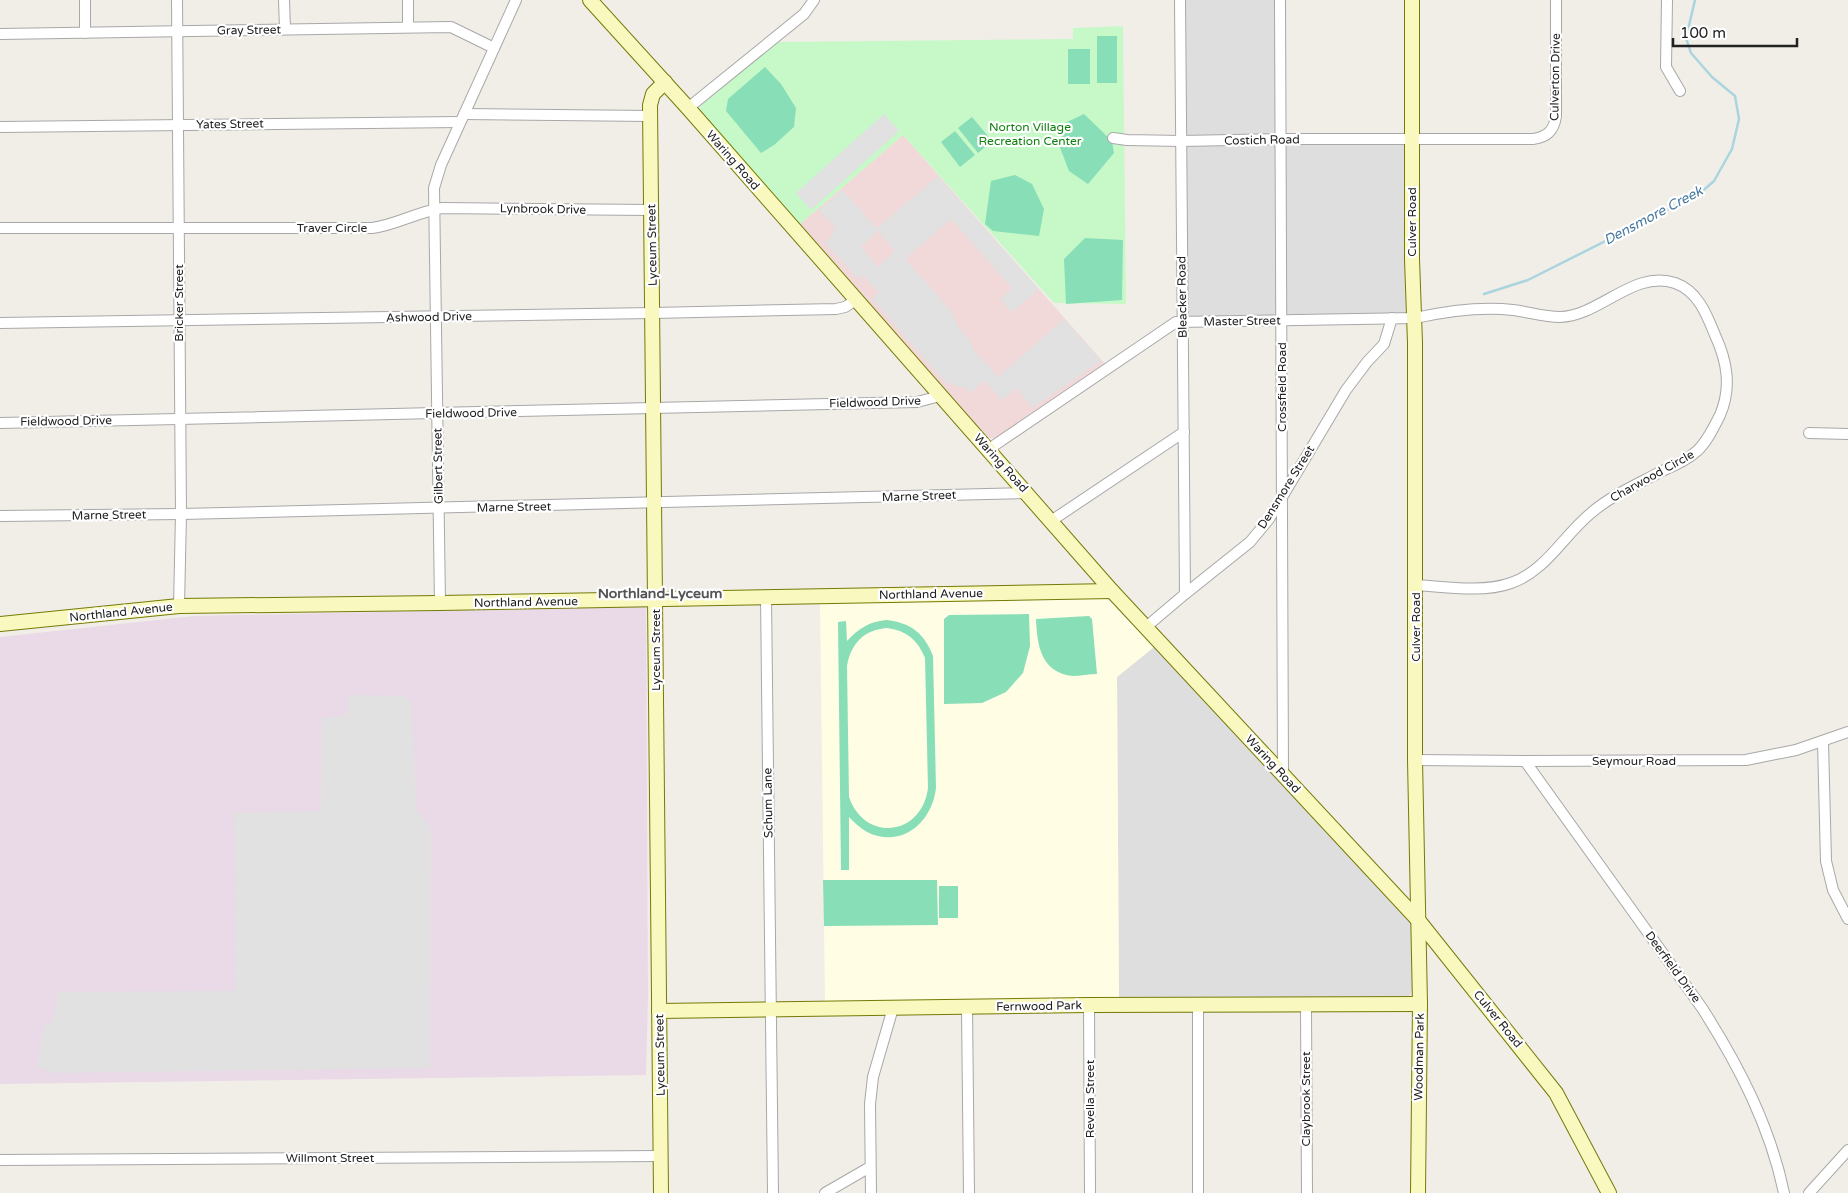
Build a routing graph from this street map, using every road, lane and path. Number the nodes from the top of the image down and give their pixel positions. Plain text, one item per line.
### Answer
1 (84, 0) edge
2 (177, 0) edge
3 (284, 0) edge
4 (408, 0) edge
5 (516, 0) edge
6 (590, 0) edge
7 (814, 0) edge
8 (1180, 0) edge
9 (1280, 0) edge
10 (1412, 0) edge
11 (1556, 0) edge
12 (1667, 0) edge
13 (408, 27) junction
14 (285, 29) junction
15 (177, 32) junction
16 (85, 33) junction
17 (0, 34) edge
18 (494, 48) junction
19 (665, 82) junction
20 (1680, 91) dead end
21 (688, 108) junction
22 (650, 116) junction
23 (462, 118) junction
24 (178, 124) junction
25 (0, 128) edge
26 (1113, 138) dead end
27 (1280, 139) junction
28 (1412, 139) junction
29 (1181, 141) junction
30 (434, 209) junction
31 (652, 210) junction
32 (0, 228) edge
33 (179, 229) junction
34 (856, 300) junction
35 (653, 313) junction
36 (436, 316) junction
37 (1392, 318) junction
38 (1415, 318) junction
39 (179, 320) junction
40 (1282, 320) junction
41 (1182, 322) junction
42 (0, 323) edge
43 (940, 396) junction
44 (654, 409) junction
45 (437, 413) junction
46 (180, 419) junction
47 (0, 423) edge
48 (1184, 432) junction
49 (1809, 433) dead end
50 (1848, 434) edge
51 (989, 449) junction
52 (1028, 493) junction
53 (1282, 496) junction
54 (655, 504) junction
55 (438, 509) junction
56 (181, 514) junction
57 (0, 516) edge
58 (1051, 522) junction
59 (1416, 585) junction
60 (1112, 591) junction
61 (1184, 594) junction
62 (766, 597) junction
63 (656, 599) junction
64 (440, 603) junction
65 (179, 606) junction
66 (0, 624) edge
67 (1146, 627) junction
68 (1848, 732) edge
69 (1823, 742) junction
70 (1416, 760) junction
71 (1525, 761) junction
72 (1283, 774) junction
73 (1848, 919) edge
74 (1419, 921) junction
75 (1306, 1004) junction
76 (1420, 1004) junction
77 (1089, 1005) junction
78 (1198, 1006) junction
79 (967, 1007) junction
80 (893, 1008) junction
81 (770, 1009) junction
82 (659, 1011) junction
83 (1848, 1150) edge
84 (661, 1156) junction
85 (0, 1160) edge
86 (870, 1167) junction
87 (661, 1193) edge
88 (773, 1193) edge
89 (825, 1193) edge
90 (871, 1193) edge
91 (969, 1193) edge
92 (1090, 1193) edge
93 (1198, 1193) edge
94 (1307, 1193) edge
95 (1418, 1193) edge
96 (1609, 1193) edge
97 (1784, 1193) edge
98 (1809, 1193) edge

1 - 16 street
2 - 15 street, Bricker Street
3 - 14 street
4 - 13 street
5 - 18 street
6 - 19 street, Waring Road
7 - 21 street
8 - 29 street, Bleacker Road
9 - 27 street, Crossfield Road
10 - 28 street, Culver Road
11 - 28 street, Culverton Drive
12 - 20 street
13 - 14 street, Gray Street
13 - 18 street, Gray Street
14 - 15 street, Gray Street
15 - 16 street, Gray Street
15 - 24 street, Bricker Street
16 - 17 street, Gray Street
18 - 23 street
19 - 21 street, Waring Road
19 - 22 street, Lyceum Street
21 - 34 street, Waring Road
22 - 23 street, Yates Street
22 - 31 street, Lyceum Street
23 - 24 street, Yates Street
23 - 30 street
24 - 25 street, Yates Street
24 - 33 street, Bricker Street
26 - 29 street, Costich Road
27 - 28 street, Costich Road
27 - 29 street, Costich Road
27 - 40 street, Crossfield Road
28 - 38 street, Culver Road
29 - 41 street, Bleacker Road
30 - 31 street, Lynbrook Drive
30 - 33 street, Traver Circle
30 - 36 street, Gilbert Street
31 - 35 street, Lyceum Street
32 - 33 street, Traver Circle
33 - 39 street, Bricker Street
34 - 35 street, Ashwood Drive
34 - 43 street, Waring Road
35 - 36 street, Ashwood Drive
35 - 44 street, Lyceum Street
36 - 39 street, Ashwood Drive
36 - 45 street, Gilbert Street
37 - 38 street, Master Street
37 - 40 street, Master Street
37 - 53 street, Densmore Street
38 - 59 street, Culver Road
38 - 59 street, Charwood Circle
39 - 42 street, Ashwood Drive
39 - 46 street, Bricker Street
40 - 41 street, Master Street
40 - 53 street, Crossfield Road
41 - 48 street, Bleacker Road
41 - 51 street, Master Street
43 - 44 street, Fieldwood Drive
43 - 51 street, Waring Road
44 - 45 street, Fieldwood Drive
44 - 54 street, Lyceum Street
45 - 46 street, Fieldwood Drive
45 - 55 street, Gilbert Street
46 - 47 street, Fieldwood Drive
46 - 56 street, Bricker Street
48 - 58 street
48 - 61 street, Bleacker Road
49 - 50 street
51 - 52 street, Waring Road
52 - 54 street, Marne Street
52 - 58 street, Waring Road
53 - 61 street, Densmore Street
53 - 72 street, Crossfield Road
54 - 55 street, Marne Street
54 - 63 street, Lyceum Street
55 - 56 street, Marne Street
55 - 64 street, Gilbert Street
56 - 57 street, Marne Street
56 - 65 street, Bricker Street
58 - 60 street, Waring Road
59 - 70 street, Culver Road
60 - 62 street, Northland Avenue
60 - 67 street, Waring Road
61 - 67 street, Densmore Street
62 - 63 street, Northland Avenue
62 - 81 street, Schum Lane
63 - 64 street, Northland Avenue
63 - 82 street, Lyceum Street
64 - 65 street, Northland Avenue
65 - 66 street, Northland Avenue
67 - 72 street, Waring Road
68 - 69 street, Seymour Road
69 - 71 street, Seymour Road
69 - 73 street
70 - 71 street, Seymour Road
70 - 74 street, Culver Road
71 - 97 street, Deerfield Drive
72 - 74 street, Waring Road
74 - 76 street, Woodman Park
74 - 96 street, Culver Road
75 - 76 street, Fernwood Park
75 - 78 street, Fernwood Park
75 - 94 street, Claybrook Street
76 - 95 street, Woodman Park
77 - 78 street, Fernwood Park
77 - 79 street, Fernwood Park
77 - 92 street, Revella Street
78 - 93 street
79 - 80 street, Fernwood Park
79 - 91 street
80 - 81 street, Fernwood Park
80 - 86 street
81 - 82 street, Fernwood Park
81 - 88 street, Schum Lane
82 - 84 street, Lyceum Street
83 - 98 street
84 - 85 street, Willmont Street
84 - 87 street, Lyceum Street
86 - 89 street
86 - 90 street

